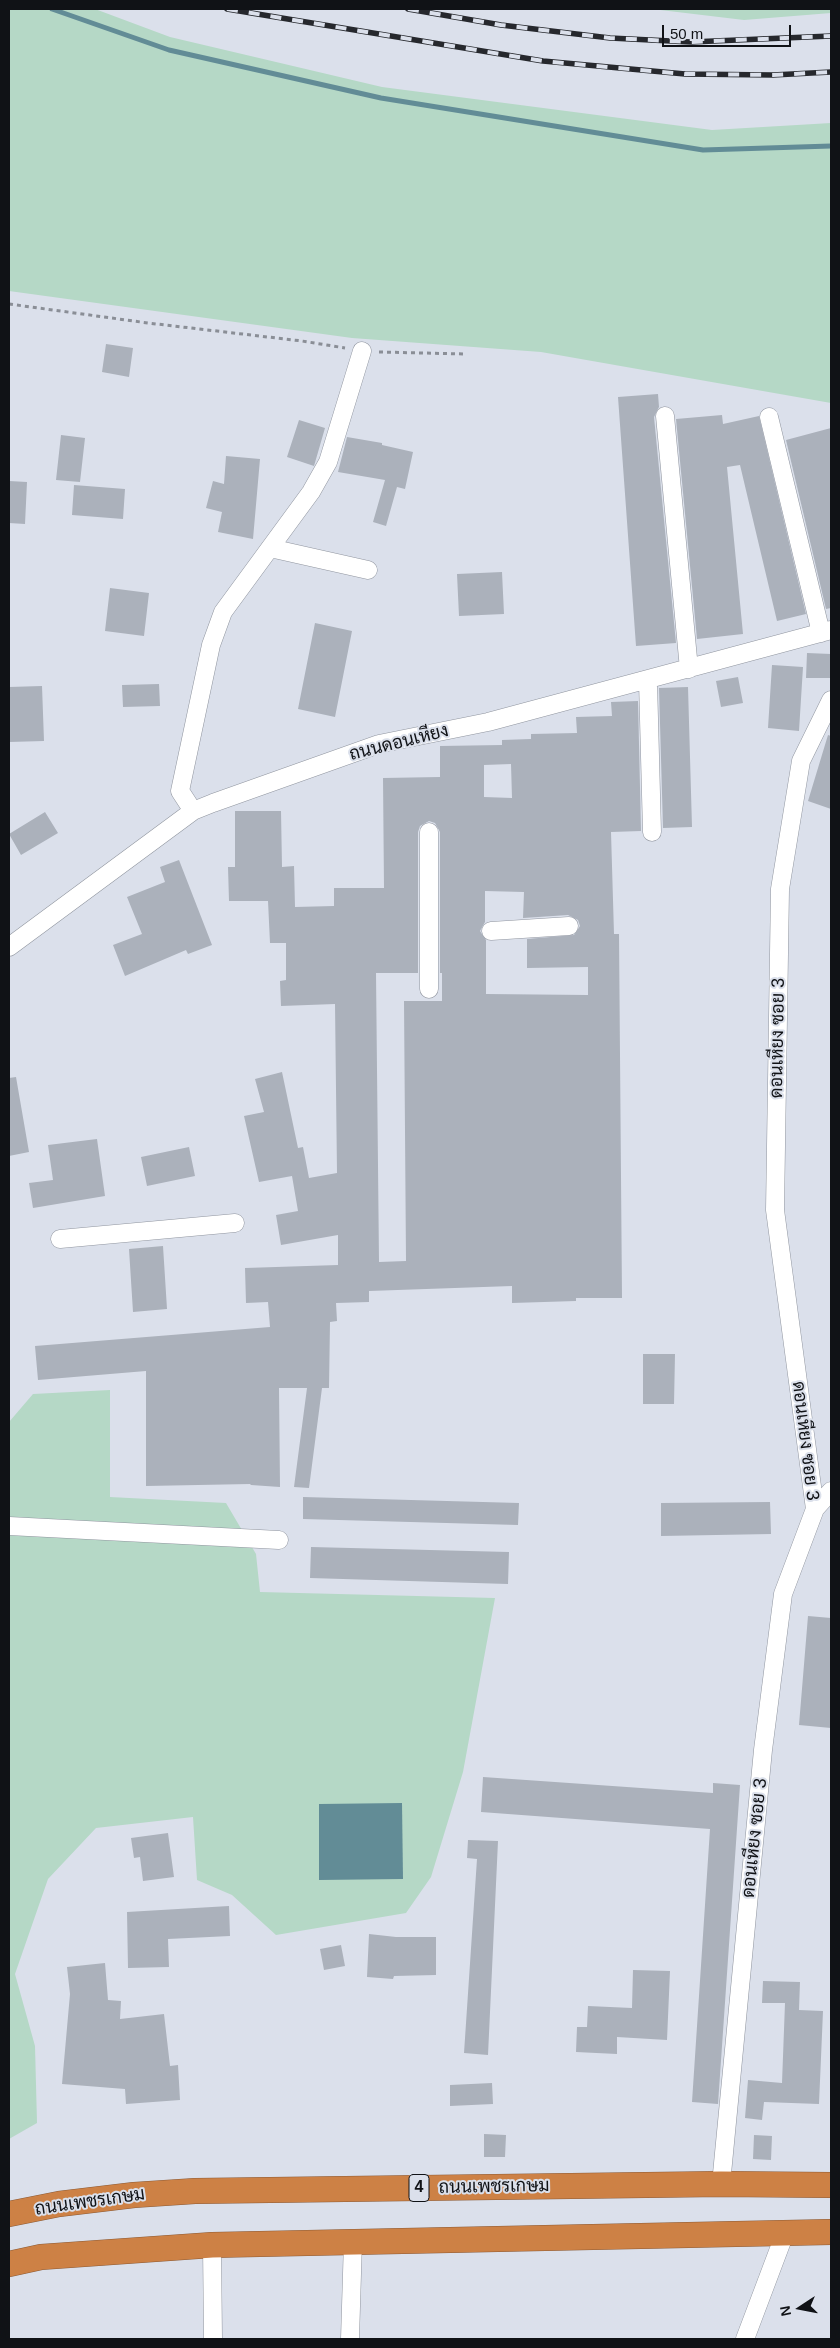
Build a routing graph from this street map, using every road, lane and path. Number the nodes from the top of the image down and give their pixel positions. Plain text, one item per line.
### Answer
1 (9, 304) edge
2 (362, 351) junction
3 (466, 354) dead end
4 (665, 416) dead end
5 (769, 418) dead end
6 (270, 548) junction
7 (368, 570) dead end
8 (826, 631) edge
9 (690, 669) junction
10 (648, 681) junction
11 (831, 700) edge
12 (193, 812) junction
13 (429, 832) dead end
14 (652, 832) dead end
15 (569, 926) dead end
16 (491, 931) dead end
17 (9, 947) edge
18 (429, 989) dead end
19 (235, 1223) dead end
20 (60, 1239) dead end
21 (831, 1491) edge
22 (815, 1509) junction
23 (9, 1526) edge
24 (279, 1540) dead end
25 (721, 2184) junction
26 (831, 2185) edge
27 (9, 2214) edge
28 (831, 2232) edge
29 (785, 2233) junction
30 (353, 2241) junction
31 (212, 2245) junction
32 (9, 2264) edge
33 (213, 2339) edge
34 (350, 2339) edge
35 (745, 2339) edge

1 - 2 path
2 - 3 path
2 - 6 street
4 - 9 street
5 - 8 street
6 - 7 street
6 - 12 street
8 - 9 street, ถนนดอนเหียง
9 - 10 street, ถนนดอนเหียง
10 - 12 street, ถนนดอนเหียง
10 - 14 street
11 - 22 street, ดอนเหียง ซอย 3
12 - 17 street, ถนนดอนเหียง
13 - 18 street
15 - 16 street
19 - 20 street
21 - 22 street
22 - 25 street, ดอนเหียง ซอย 3
23 - 24 street
25 - 26 highway, ถนนเพชรเกษม / 4
25 - 27 highway, ถนนเพชรเกษม / 4
28 - 29 highway
29 - 30 highway
29 - 35 street
30 - 31 highway
30 - 34 street
31 - 32 highway
31 - 33 street

